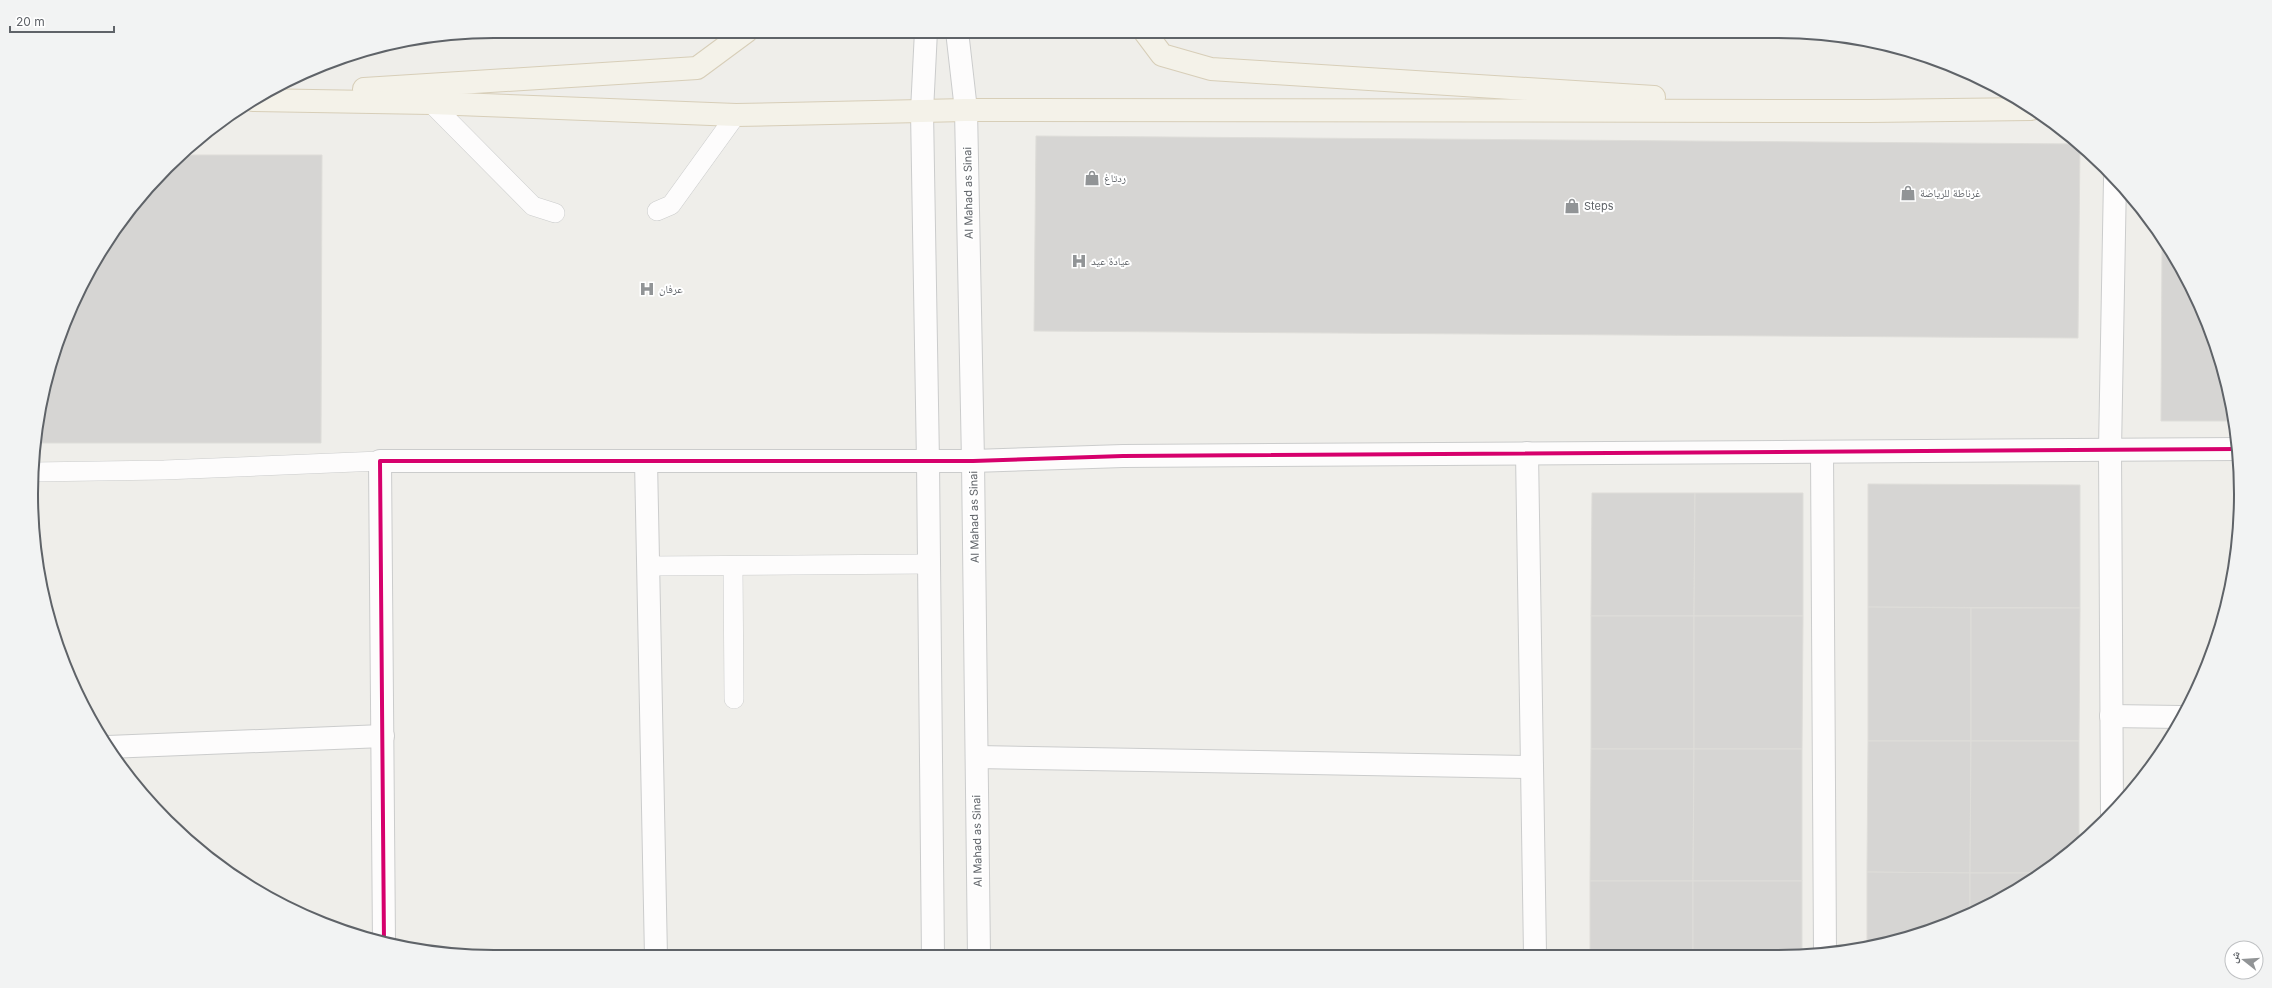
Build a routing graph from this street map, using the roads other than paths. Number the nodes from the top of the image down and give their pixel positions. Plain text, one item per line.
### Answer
1 (737, 38) edge
2 (926, 38) edge
3 (958, 38) edge
4 (1149, 38) edge
5 (272, 96) edge
6 (264, 100) edge
7 (431, 103) junction
8 (2022, 109) edge
9 (966, 110) junction
10 (922, 111) junction
11 (1870, 111) junction
12 (736, 115) junction
13 (2114, 186) edge
14 (657, 211) dead end
15 (555, 213) dead end
16 (2232, 449) edge
17 (2110, 450) junction
18 (1527, 453) junction
19 (1822, 453) junction
20 (380, 461) junction
21 (646, 461) junction
22 (928, 462) junction
23 (973, 462) junction
24 (39, 472) edge
25 (929, 564) junction
26 (648, 566) junction
27 (733, 566) junction
28 (734, 699) dead end
29 (2111, 716) junction
30 (2176, 717) edge
31 (383, 736) junction
32 (115, 747) edge
33 (977, 757) junction
34 (1532, 767) junction
35 (2112, 804) edge
36 (384, 936) edge
37 (1825, 947) edge
38 (656, 950) edge
39 (933, 950) edge
40 (979, 950) edge
41 (1535, 950) edge

1 - 5 main road
2 - 10 street
3 - 9 street, Al Mahad as Sinai
4 - 11 main road
6 - 7 main road
7 - 12 main road
7 - 15 lane
8 - 11 main road
9 - 10 main road
9 - 11 main road
9 - 23 street, Al Mahad as Sinai
10 - 12 main road
10 - 22 street
12 - 14 lane
13 - 17 street
16 - 17 street
17 - 19 street
17 - 29 street
18 - 19 street
18 - 23 street
18 - 34 street
19 - 37 street
20 - 21 street
20 - 24 lane
20 - 31 street
21 - 22 street
21 - 26 street
22 - 23 street
22 - 25 street
23 - 33 street, Al Mahad as Sinai
25 - 27 lane
25 - 39 street
26 - 27 lane
26 - 38 street
27 - 28 lane
29 - 30 street
29 - 35 street
31 - 32 street
31 - 36 street
33 - 34 street
33 - 40 street, Al Mahad as Sinai
34 - 41 street

